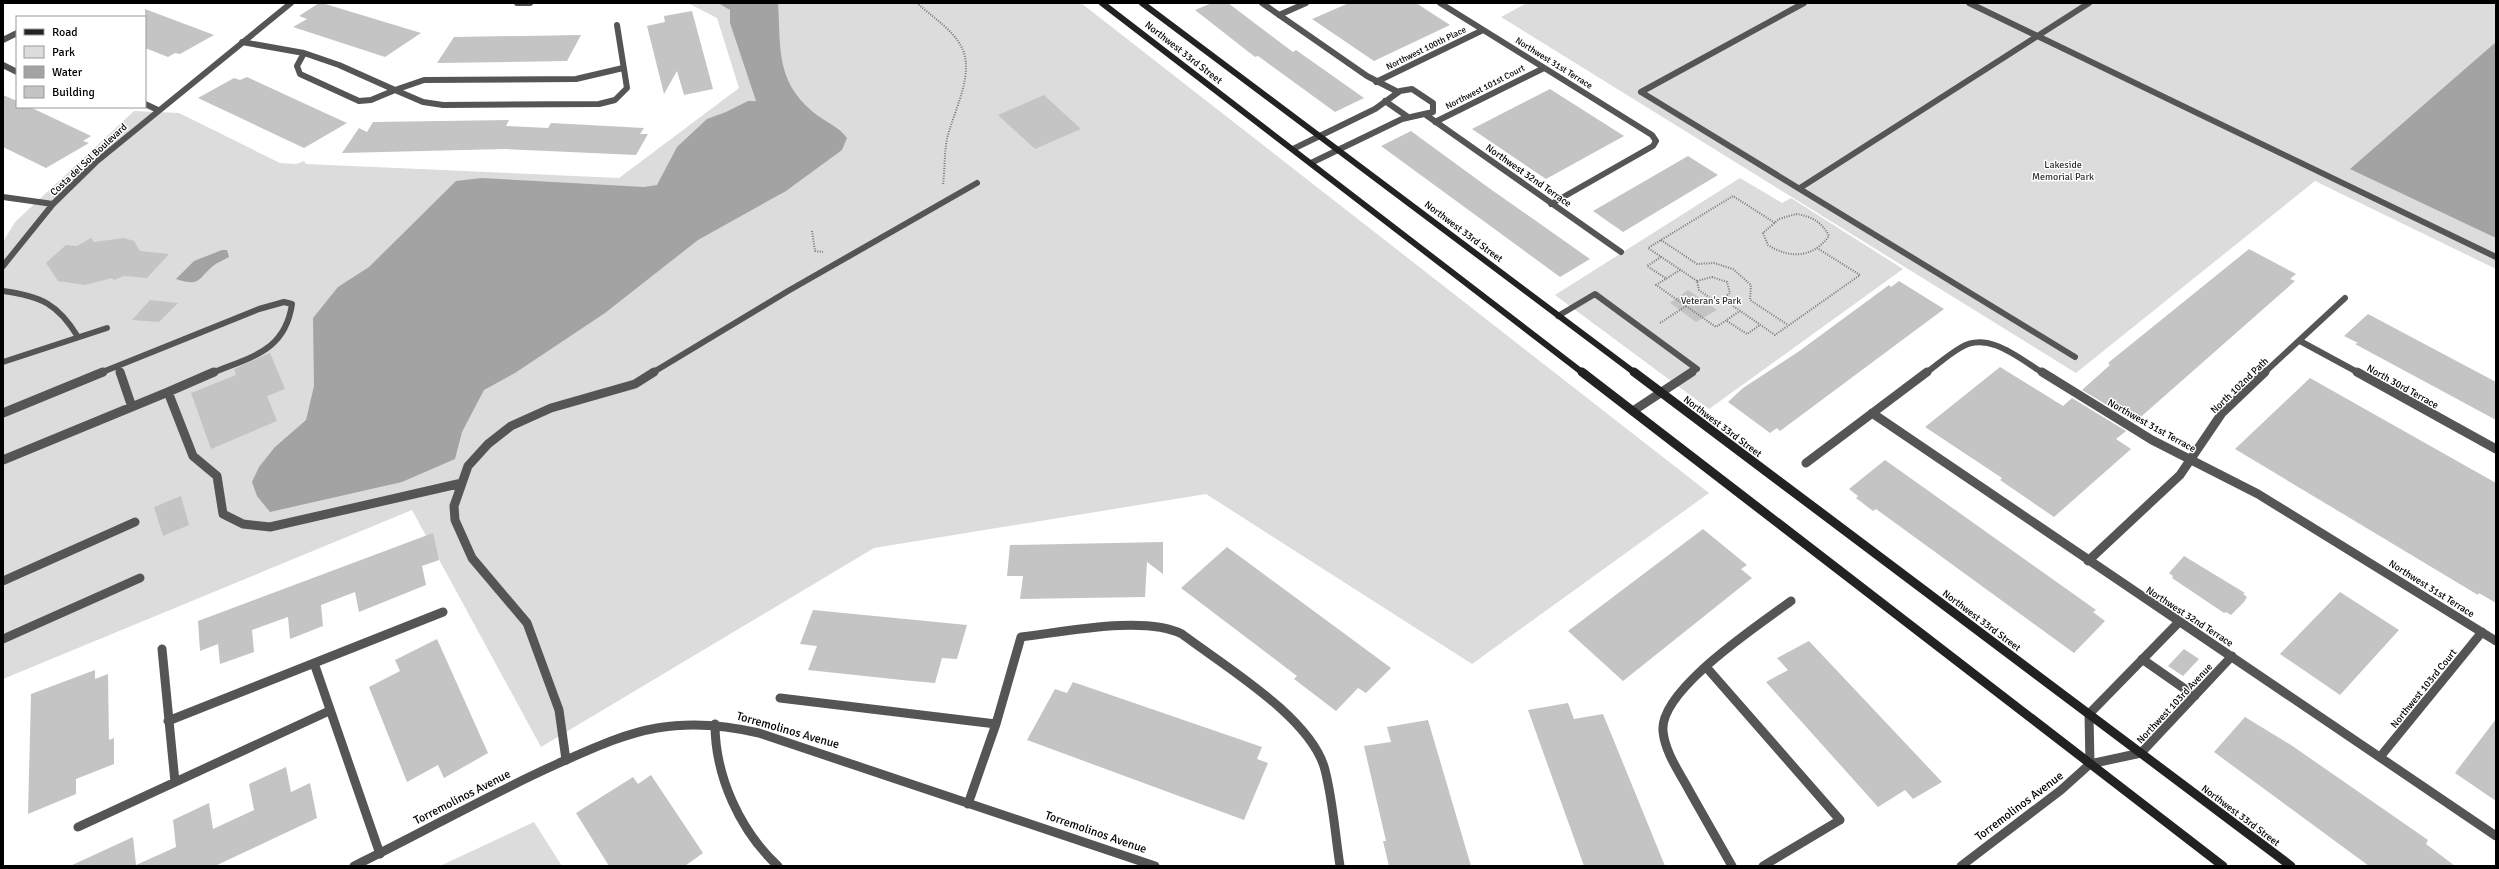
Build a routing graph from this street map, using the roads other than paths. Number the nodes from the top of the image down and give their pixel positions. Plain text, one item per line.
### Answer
1 (291, 3) edge
2 (517, 3) edge
3 (530, 3) edge
4 (1102, 3) edge
5 (1142, 3) edge
6 (1262, 3) edge
7 (1306, 3) edge
8 (1440, 3) edge
9 (1804, 3) edge
10 (1969, 3) edge
11 (2089, 3) edge
12 (1278, 15) junction
13 (617, 25) dead end
14 (1483, 30) junction
15 (16, 34) edge
16 (2038, 36) junction
17 (3, 40) edge
18 (242, 42) junction
19 (304, 53) junction
20 (3, 65) edge
21 (623, 68) junction
22 (1544, 68) junction
23 (16, 72) edge
24 (1376, 82) junction
25 (395, 90) junction
26 (1398, 92) junction
27 (1385, 101) junction
28 (146, 104) edge
29 (158, 110) junction
30 (1426, 115) junction
31 (1408, 117) junction
32 (1435, 122) junction
33 (1320, 136) junction
34 (1292, 149) junction
35 (1338, 150) junction
36 (1311, 163) junction
37 (977, 183) dead end
38 (1800, 188) junction
39 (3, 197) edge
40 (54, 204) junction
41 (1551, 204) junction
42 (1621, 252) dead end
43 (2496, 257) edge
44 (3, 266) edge
45 (3, 291) edge
46 (2345, 298) dead end
47 (1558, 316) junction
48 (107, 328) dead end
49 (78, 338) junction
50 (2300, 341) junction
51 (2075, 357) dead end
52 (3, 362) edge
53 (118, 367) junction
54 (168, 392) junction
55 (1661, 393) junction
56 (132, 407) junction
57 (1633, 411) junction
58 (3, 413) edge
59 (1872, 413) junction
60 (2496, 449) edge
61 (2190, 459) junction
62 (3, 460) edge
63 (1806, 463) dead end
64 (462, 483) junction
65 (135, 522) dead end
66 (2088, 561) junction
67 (140, 578) dead end
68 (3, 581) edge
69 (1791, 600) dead end
70 (443, 612) dead end
71 (2179, 622) junction
72 (2482, 632) junction
73 (3, 639) edge
74 (2496, 641) edge
75 (162, 650) dead end
76 (2232, 656) junction
77 (2142, 659) junction
78 (314, 663) junction
79 (1707, 668) junction
80 (2195, 696) junction
81 (780, 698) dead end
82 (329, 711) junction
83 (2089, 714) junction
84 (168, 721) junction
85 (715, 724) junction
86 (996, 724) junction
87 (2141, 753) junction
88 (2380, 757) junction
89 (566, 760) junction
90 (2090, 764) junction
91 (175, 782) junction
92 (968, 804) junction
93 (78, 826) dead end
94 (2496, 836) edge
95 (380, 854) junction
96 (354, 866) edge
97 (778, 866) edge
98 (1155, 866) edge
99 (1340, 866) edge
100 (1732, 866) edge
101 (1763, 866) edge
102 (1961, 866) edge
103 (2223, 866) edge
104 (2291, 866) edge

1 - 18 street, Costa del Sol Boulevard
2 - 3 street
4 - 34 street, Northwest 33rd Street
5 - 33 street, Northwest 33rd Street
6 - 12 street
7 - 12 street
8 - 14 street, Northwest 31st Terrace
9 - 38 street
10 - 16 street
11 - 16 street
12 - 24 street
13 - 21 street
14 - 22 street, Northwest 31st Terrace
14 - 24 street, Northwest 100th Place
15 - 17 street
16 - 38 street
16 - 43 street
18 - 19 street
18 - 29 street, Costa del Sol Boulevard
19 - 25 street
19 - 25 street
20 - 23 street
21 - 25 street
21 - 25 street
22 - 32 street, Northwest 101st Court
22 - 41 street, Northwest 31st Terrace
24 - 26 street
26 - 27 street
26 - 30 street
27 - 31 street
27 - 33 street
28 - 29 street
29 - 40 street, Costa del Sol Boulevard
30 - 31 street
30 - 32 street, Northwest 32nd Terrace
31 - 35 street
32 - 41 street, Northwest 32nd Terrace
33 - 34 street
33 - 35 street, Northwest 33rd Street
34 - 36 street, Northwest 33rd Street
35 - 36 street
35 - 47 street, Northwest 33rd Street
36 - 57 street, Northwest 33rd Street
37 - 64 street
38 - 51 street
39 - 40 street
40 - 44 street, Costa del Sol Boulevard
41 - 42 street, Northwest 32nd Terrace
45 - 49 street
46 - 50 street, North 102nd Path
47 - 55 street, Northwest 33rd Street
47 - 55 street
48 - 49 street
49 - 52 street
50 - 60 street, North 30rd Terrace
50 - 61 street, North 102nd Path
53 - 54 street
53 - 56 street
53 - 58 street
54 - 56 street
54 - 64 street
55 - 57 street
55 - 83 street, Northwest 33rd Street
56 - 62 street
57 - 90 street, Northwest 33rd Street
59 - 61 street, Northwest 31st Terrace
59 - 63 street, Northwest 31st Terrace
59 - 66 street, Northwest 32nd Terrace
61 - 66 street, North 102nd Path
61 - 72 street, Northwest 31st Terrace
64 - 89 street
65 - 68 street
66 - 71 street, Northwest 32nd Terrace
67 - 73 street
69 - 79 street
70 - 78 street
71 - 76 street, Northwest 32nd Terrace
71 - 77 street
72 - 74 street, Northwest 31st Terrace
72 - 88 street, Northwest 103rd Court
75 - 84 street
76 - 80 street, Northwest 103rd Avenue
76 - 88 street, Northwest 32nd Terrace
77 - 80 street
77 - 83 street
78 - 82 street
78 - 84 street
79 - 100 street
79 - 101 street
80 - 87 street, Northwest 103rd Avenue
81 - 86 street
82 - 91 street
82 - 95 street
83 - 87 street, Northwest 33rd Street
83 - 90 street
84 - 91 street
85 - 89 street, Torremolinos Avenue
85 - 92 street, Torremolinos Avenue
85 - 97 street
86 - 92 street
86 - 99 street
87 - 90 street, Northwest 103rd Avenue
87 - 104 street, Northwest 33rd Street
88 - 94 street, Northwest 32nd Terrace
89 - 95 street, Torremolinos Avenue
90 - 102 street, Torremolinos Avenue
90 - 103 street, Northwest 33rd Street
91 - 93 street
92 - 98 street, Torremolinos Avenue
95 - 96 street, Torremolinos Avenue

